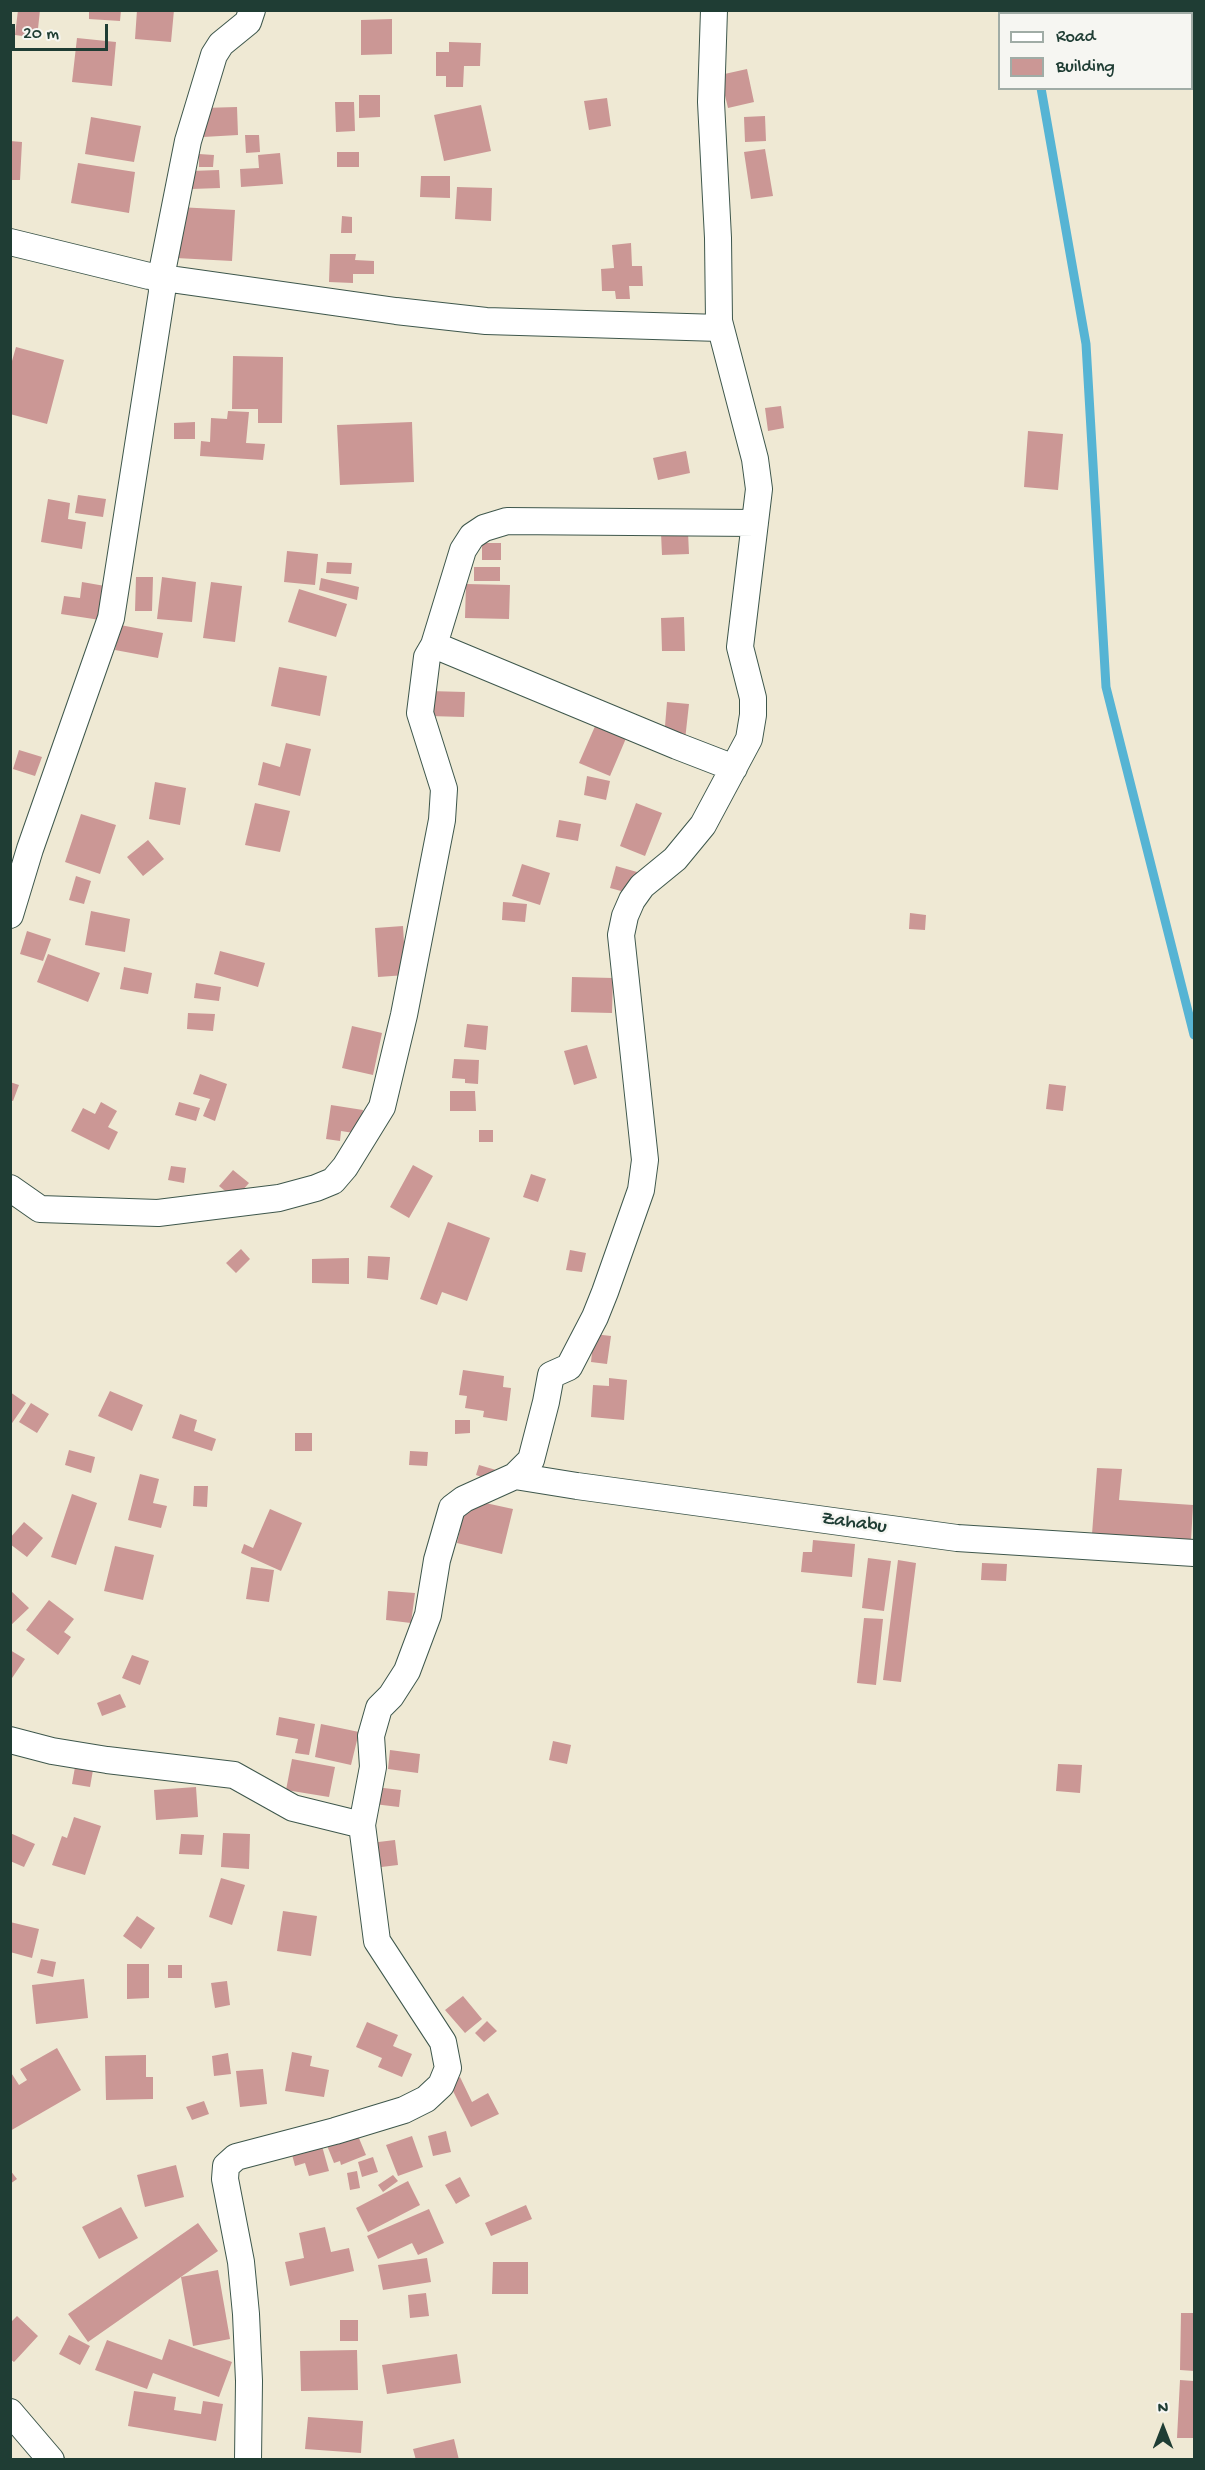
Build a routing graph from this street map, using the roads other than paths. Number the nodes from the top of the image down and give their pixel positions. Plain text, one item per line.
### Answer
1 (252, 10) edge
2 (714, 10) edge
3 (10, 242) edge
4 (161, 277) junction
5 (720, 328) junction
6 (755, 523) junction
7 (434, 645) junction
8 (734, 768) junction
9 (10, 915) edge
10 (10, 1188) edge
11 (515, 1476) junction
12 (1194, 1553) edge
13 (10, 1740) edge
14 (362, 1825) junction
15 (10, 2412) edge
16 (51, 2460) edge
17 (248, 2460) edge

1 - 4 street
2 - 5 street
3 - 4 street
4 - 5 street
4 - 9 street
5 - 6 street
6 - 7 street
6 - 8 street
7 - 8 street
7 - 10 street
8 - 11 street
11 - 12 street, Zahabu
11 - 14 street
13 - 14 street
14 - 17 street
15 - 16 street

